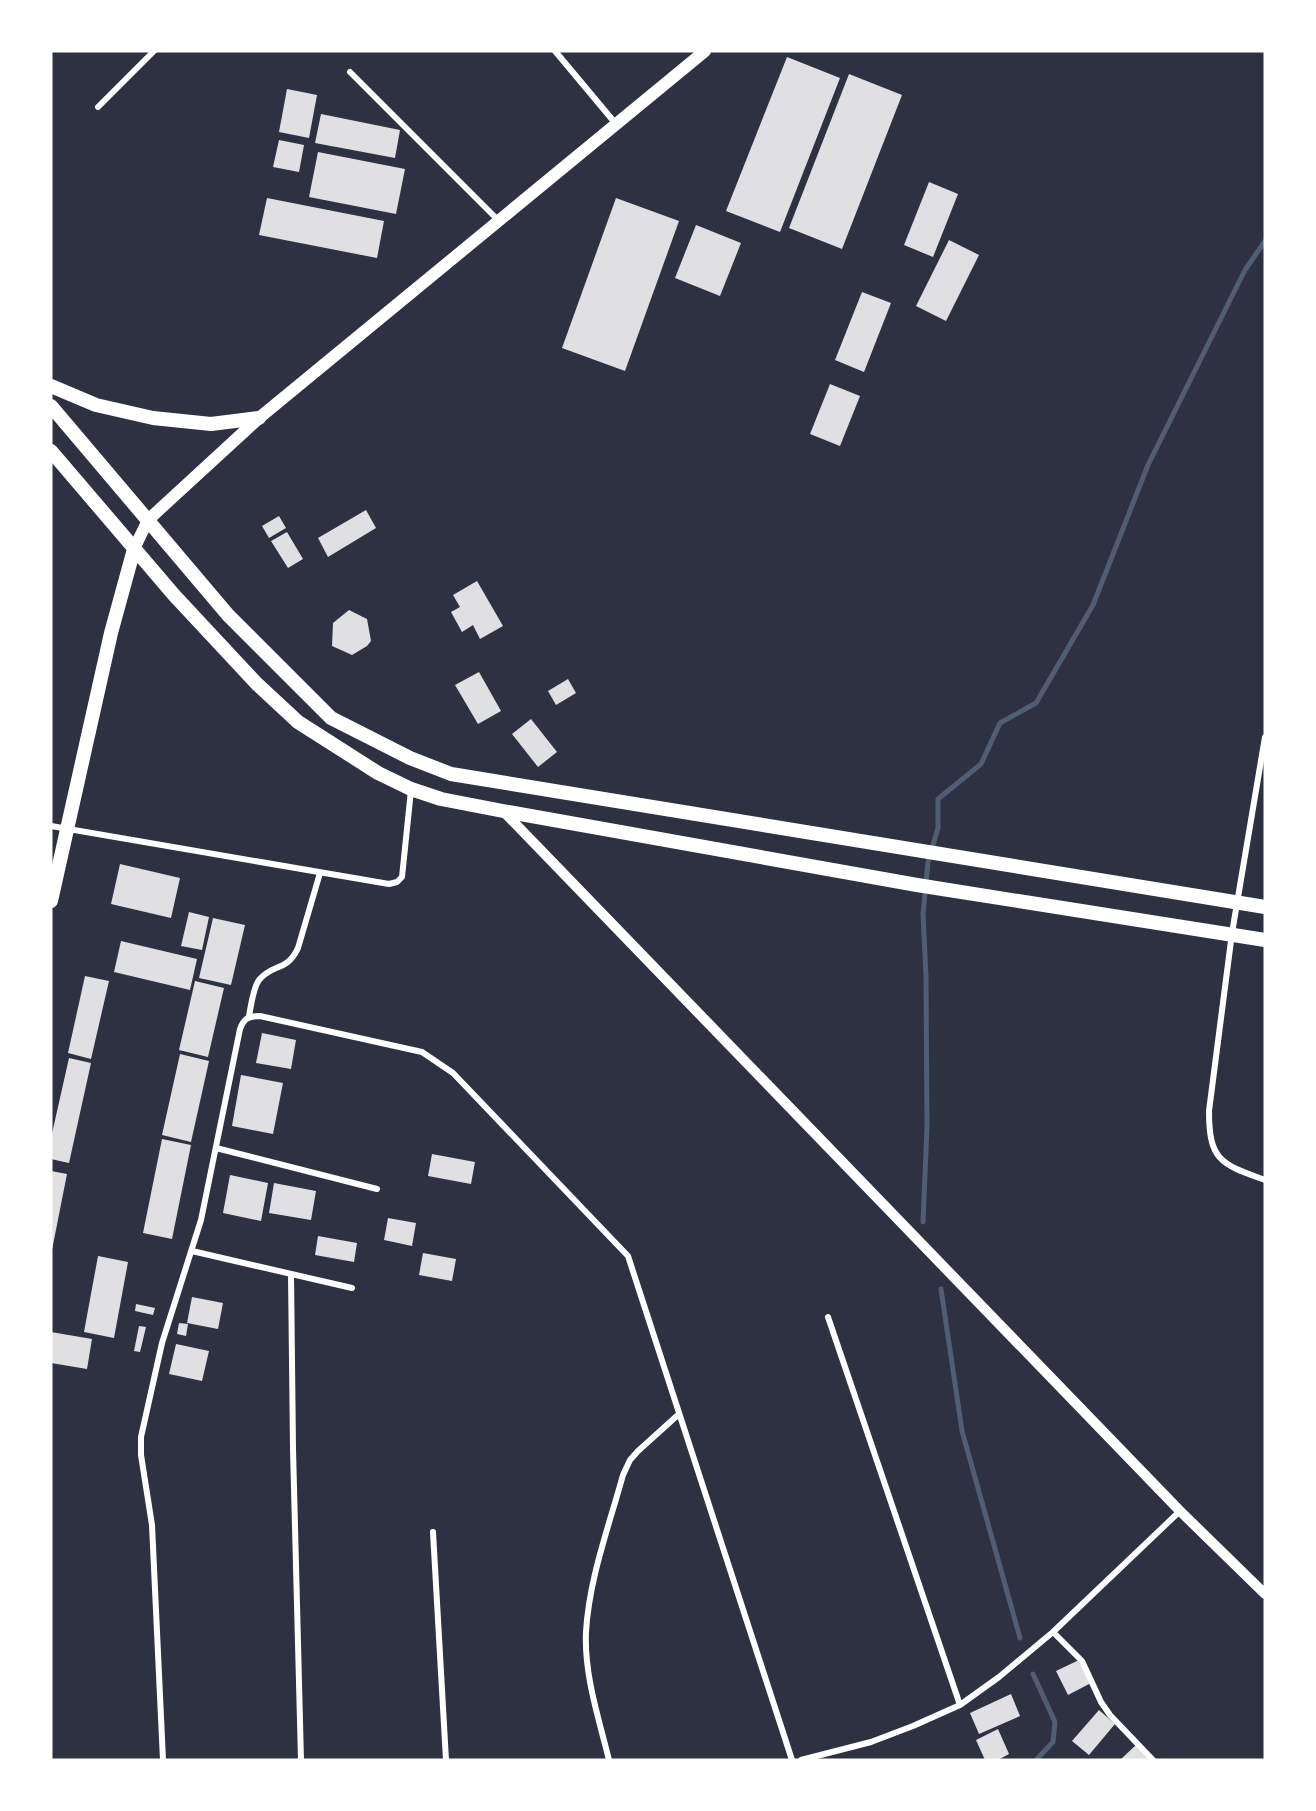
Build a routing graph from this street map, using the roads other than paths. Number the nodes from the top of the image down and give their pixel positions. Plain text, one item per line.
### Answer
1 (154, 51) edge
2 (555, 51) edge
3 (705, 51) edge
4 (350, 72) dead end
5 (98, 107) dead end
6 (616, 125) junction
7 (500, 222) junction
8 (51, 386) edge
9 (51, 406) edge
10 (259, 418) junction
11 (51, 451) edge
12 (148, 520) junction
13 (134, 549) junction
14 (1265, 737) edge
15 (411, 789) junction
16 (503, 811) junction
17 (51, 826) edge
18 (67, 830) junction
19 (320, 873) junction
20 (51, 901) edge
21 (1237, 902) junction
22 (1265, 907) edge
23 (1232, 933) junction
24 (1265, 940) edge
25 (249, 1016) junction
26 (216, 1148) junction
27 (1265, 1179) edge
28 (377, 1190) dead end
29 (192, 1251) junction
30 (291, 1274) junction
31 (352, 1288) dead end
32 (828, 1317) dead end
33 (679, 1414) junction
34 (1180, 1511) junction
35 (433, 1532) dead end
36 (1265, 1594) edge
37 (1053, 1632) junction
38 (960, 1705) junction
39 (163, 1760) edge
40 (301, 1760) edge
41 (446, 1760) edge
42 (609, 1760) edge
43 (792, 1760) edge
44 (801, 1760) edge
45 (1153, 1760) edge

1 - 5 street
2 - 6 street
3 - 6 main road
4 - 7 street
6 - 7 main road
7 - 10 main road
8 - 10 main road
9 - 12 main road
10 - 12 main road
11 - 13 main road
12 - 13 main road
12 - 21 main road
13 - 15 main road
13 - 18 main road
14 - 21 street
15 - 16 main road
15 - 19 street
16 - 23 main road
16 - 34 street
17 - 18 street
18 - 19 street
18 - 20 main road
19 - 25 street
21 - 22 main road
21 - 23 street
23 - 24 main road
23 - 27 street
25 - 26 street
25 - 33 street
26 - 28 street
26 - 29 street
29 - 30 street
29 - 39 street
30 - 31 street
30 - 40 street
32 - 38 street
33 - 42 street
33 - 43 street
34 - 36 street
34 - 37 street
35 - 41 street
37 - 38 street
37 - 45 street
38 - 44 street

